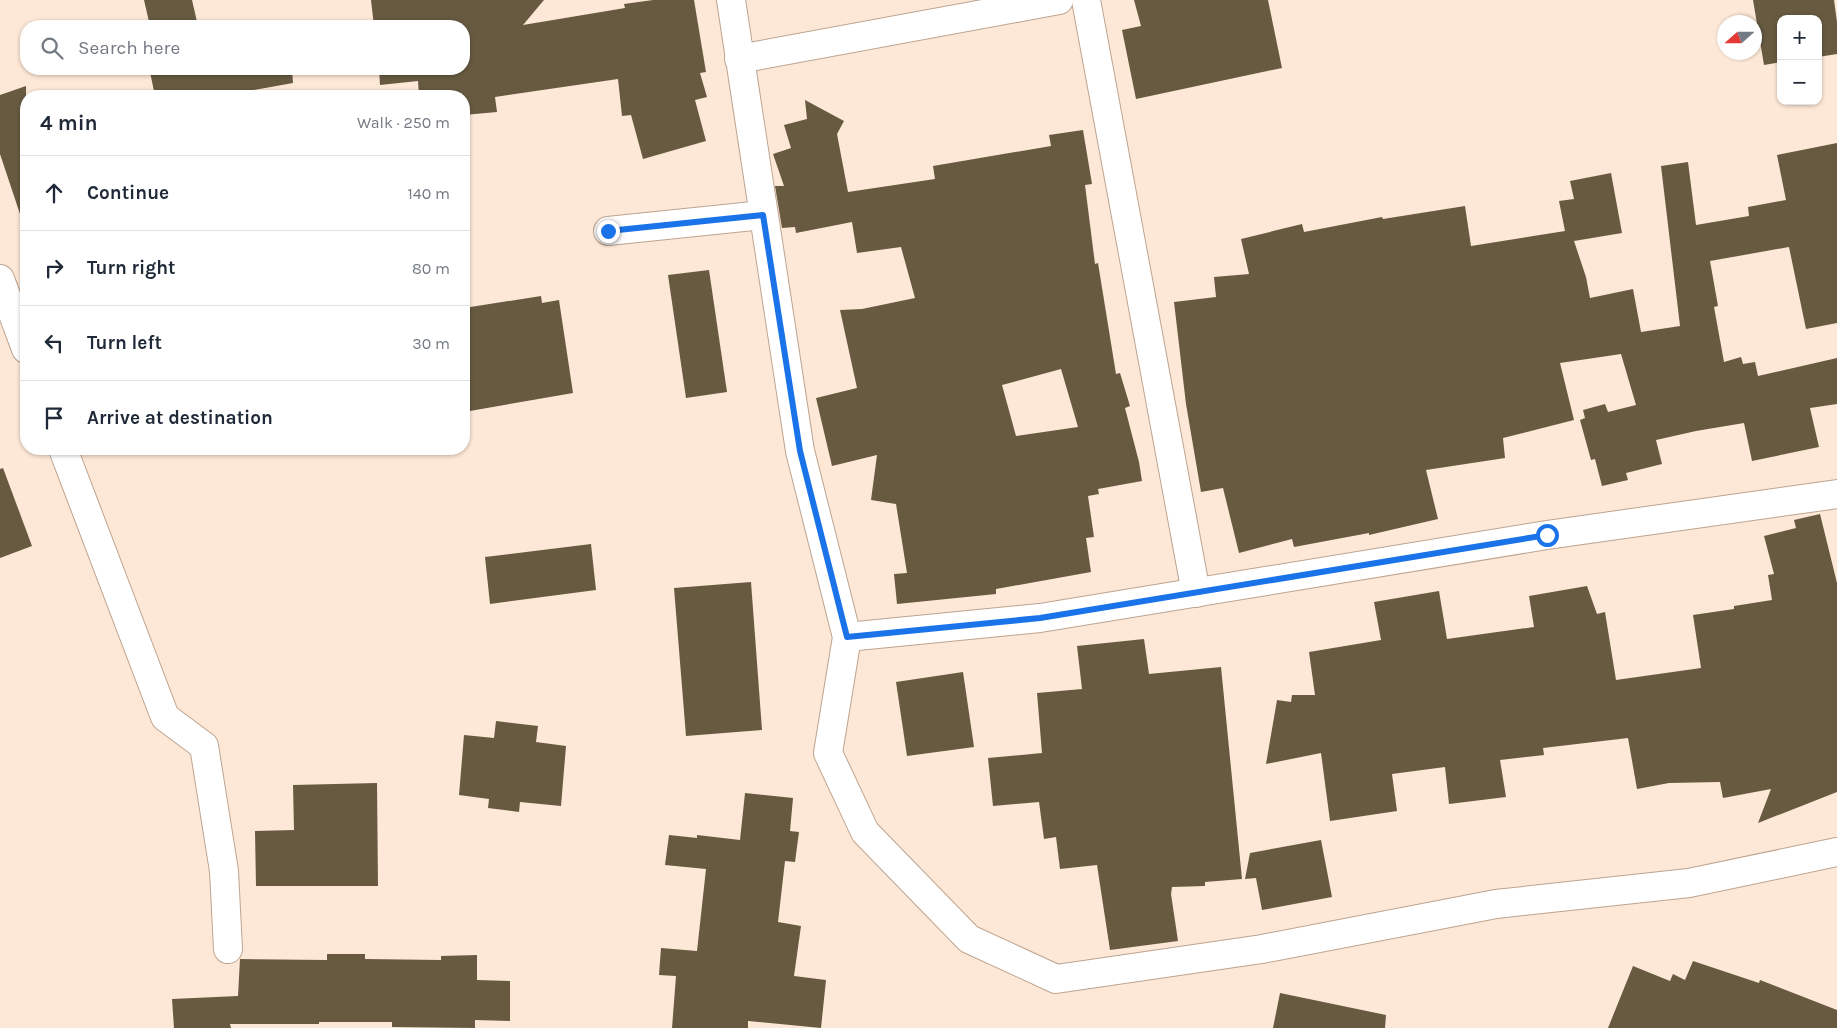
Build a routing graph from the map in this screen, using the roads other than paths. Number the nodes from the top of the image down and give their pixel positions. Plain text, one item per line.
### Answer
1 (730, 0) edge
2 (1059, 0) edge
3 (1086, 0) edge
4 (739, 59) junction
5 (763, 215) junction
6 (608, 231) dead end
7 (0, 279) edge
8 (20, 333) edge
9 (65, 455) edge
10 (1837, 494) edge
11 (1196, 593) junction
12 (847, 637) junction
13 (1837, 852) edge
14 (228, 948) dead end

1 - 4 street
2 - 4 street
3 - 11 street
4 - 5 street
5 - 6 street
5 - 12 street
7 - 8 street
9 - 14 street
10 - 11 street
11 - 12 street
12 - 13 street

